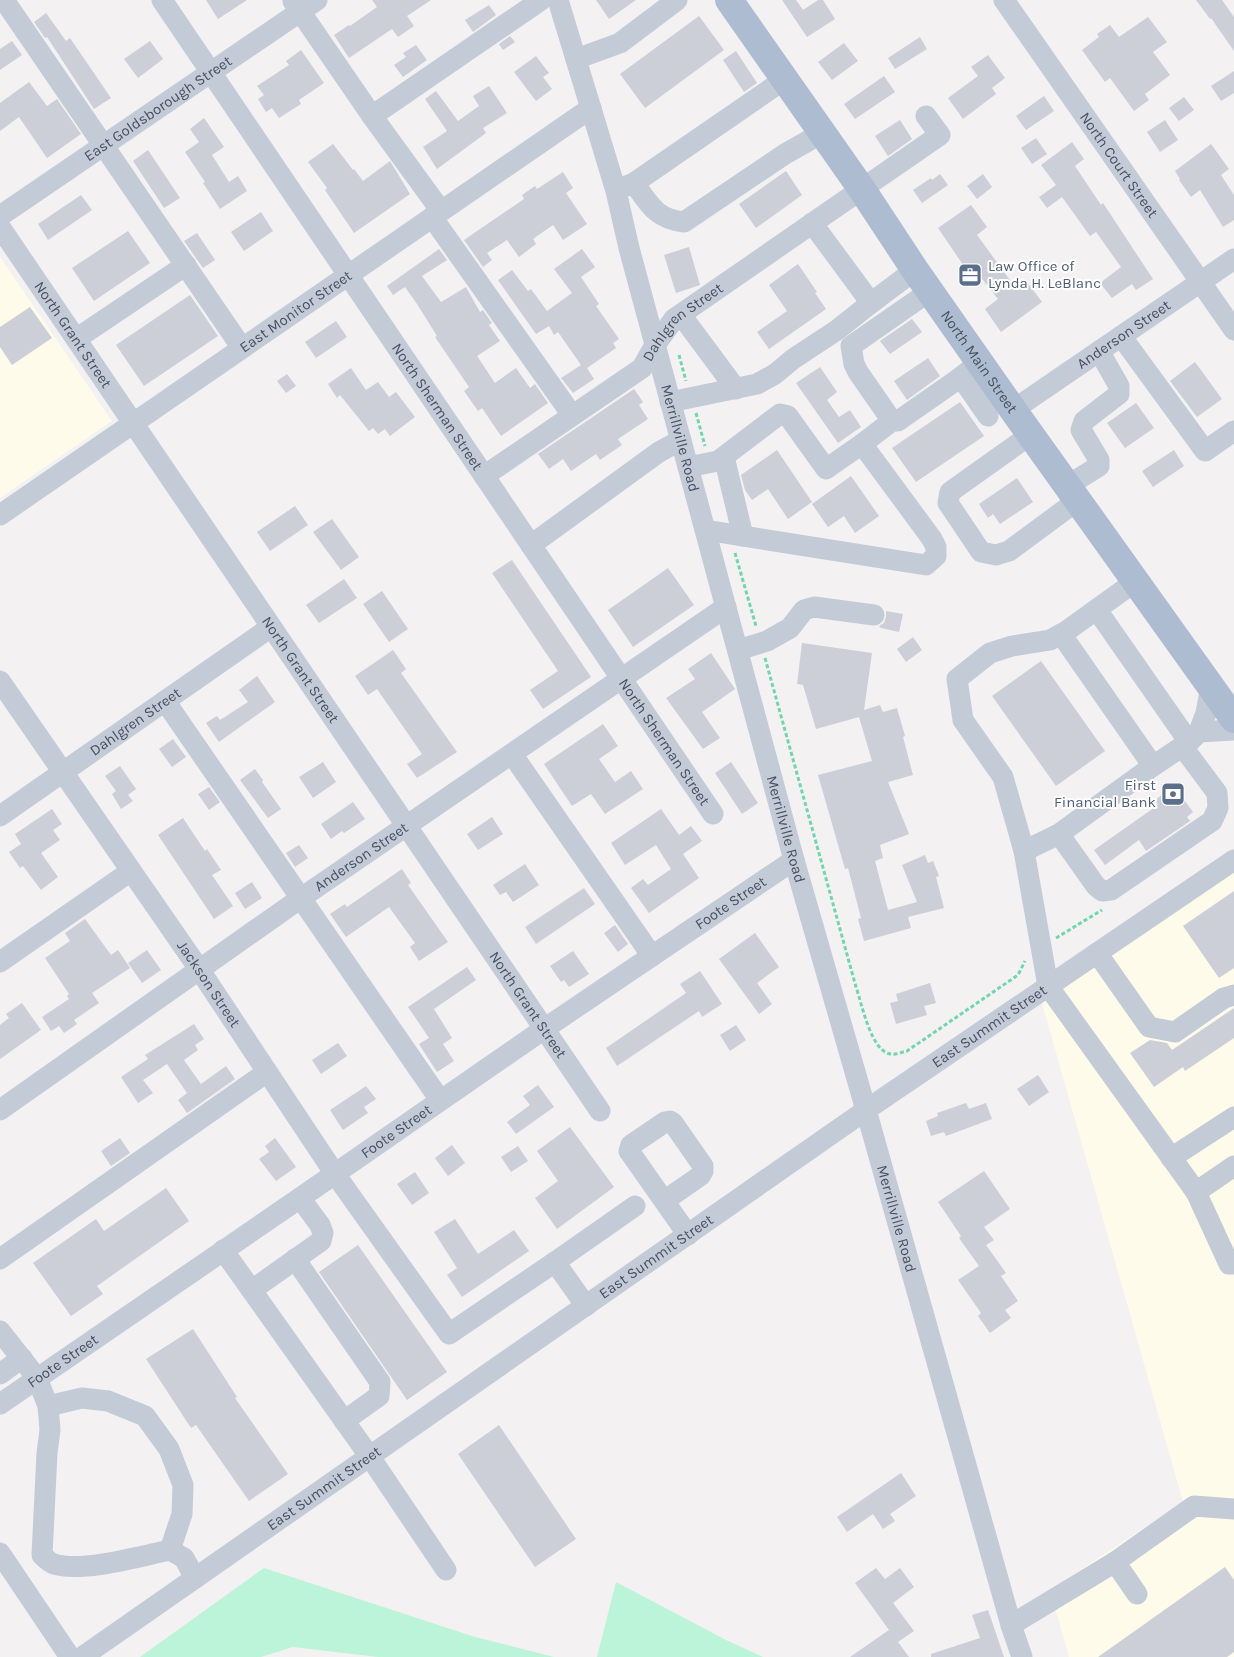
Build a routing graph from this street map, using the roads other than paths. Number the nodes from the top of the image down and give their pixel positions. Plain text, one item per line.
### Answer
1 (4, 0) edge
2 (162, 0) edge
3 (541, 0) edge
4 (558, 0) edge
5 (677, 0) edge
6 (1004, 0) edge
7 (738, 3) edge
8 (303, 4) edge
9 (576, 59) junction
10 (211, 72) junction
11 (785, 80) junction
12 (591, 108) junction
13 (372, 116) junction
14 (926, 116) dead end
15 (822, 133) junction
16 (103, 146) junction
17 (625, 187) junction
18 (861, 188) junction
19 (436, 214) junction
20 (0, 216) edge
21 (812, 223) junction
22 (0, 227) edge
23 (1234, 259) edge
24 (186, 266) junction
25 (348, 275) junction
26 (922, 280) junction
27 (1200, 282) junction
28 (871, 303) junction
29 (681, 315) junction
30 (1234, 330) edge
31 (1121, 336) junction
32 (76, 339) junction
33 (655, 345) junction
34 (242, 348) junction
35 (1099, 351) junction
36 (970, 370) junction
37 (736, 389) junction
38 (670, 402) junction
39 (1000, 413) junction
40 (572, 415) junction
41 (892, 421) junction
42 (133, 424) junction
43 (1234, 431) edge
44 (1030, 435) junction
45 (681, 440) junction
46 (862, 444) junction
47 (724, 457) junction
48 (688, 467) junction
49 (484, 476) junction
50 (1072, 493) junction
51 (0, 515) edge
52 (705, 530) junction
53 (736, 535) junction
54 (531, 545) junction
55 (1136, 581) junction
56 (726, 607) junction
57 (1097, 610) junction
58 (874, 615) dead end
59 (271, 628) junction
60 (1061, 634) junction
61 (738, 650) junction
62 (622, 679) junction
63 (0, 682) edge
64 (1211, 687) junction
65 (164, 701) junction
66 (1232, 716) edge
67 (1190, 740) junction
68 (512, 754) junction
69 (1153, 766) junction
70 (62, 773) junction
71 (713, 814) dead end
72 (0, 816) edge
73 (406, 825) junction
74 (1059, 834) junction
75 (1024, 851) junction
76 (794, 860) junction
77 (1234, 860) edge
78 (131, 871) junction
79 (301, 898) junction
80 (1096, 953) junction
81 (652, 956) junction
82 (0, 962) edge
83 (199, 969) junction
84 (1048, 986) junction
85 (1234, 995) edge
86 (544, 1029) junction
87 (267, 1072) junction
88 (440, 1100) junction
89 (0, 1110) edge
90 (866, 1110) junction
91 (600, 1111) dead end
92 (1234, 1117) edge
93 (1171, 1158) junction
94 (1234, 1166) edge
95 (335, 1174) junction
96 (1196, 1192) junction
97 (300, 1198) junction
98 (664, 1201) junction
99 (635, 1206) dead end
100 (688, 1235) junction
101 (223, 1250) junction
102 (0, 1259) edge
103 (295, 1259) junction
104 (555, 1262) junction
105 (1234, 1264) edge
106 (252, 1290) junction
107 (586, 1306) junction
108 (0, 1331) edge
109 (22, 1358) junction
110 (0, 1374) edge
111 (37, 1378) junction
112 (0, 1404) edge
113 (48, 1406) junction
114 (344, 1421) junction
115 (370, 1457) junction
116 (1234, 1508) edge
117 (170, 1550) junction
118 (0, 1553) edge
119 (1115, 1562) junction
120 (446, 1570) dead end
121 (195, 1578) junction
122 (1137, 1594) dead end
123 (1012, 1625) junction
124 (70, 1657) edge
125 (82, 1657) edge
126 (1022, 1657) edge

1 - 16 street
2 - 10 street, North Sherman Street
3 - 13 street
4 - 9 street, Merrillville Road
5 - 9 street
6 - 27 street, North Court Street
7 - 11 main road, North Main Street
8 - 10 street, East Goldsborough Street
8 - 13 street
9 - 12 street, Merrillville Road
10 - 16 street, East Goldsborough Street
10 - 25 street, North Sherman Street
11 - 15 main road, North Main Street
11 - 17 street
12 - 17 street, Merrillville Road
12 - 19 street, East Monitor Street
13 - 19 street
14 - 18 street, Dahlgren Street
15 - 17 street
15 - 18 main road, North Main Street
16 - 20 street, East Goldsborough Street
16 - 24 street
17 - 33 street, Merrillville Road
18 - 21 street, Dahlgren Street
18 - 26 main road, North Main Street
19 - 25 street, East Monitor Street
19 - 40 street
21 - 28 street
21 - 29 street, Dahlgren Street
22 - 32 street, North Grant Street
23 - 27 street, Anderson Street
24 - 32 street
24 - 34 street
25 - 34 street, East Monitor Street
25 - 49 street, North Sherman Street
26 - 28 street
26 - 36 main road, North Main Street
26 - 41 street
27 - 30 street, North Court Street
27 - 31 street, Anderson Street
28 - 37 street
29 - 33 street, Dahlgren Street
29 - 37 street
31 - 35 street, Anderson Street
31 - 43 street
32 - 42 street, North Grant Street
33 - 38 street, Merrillville Road
33 - 40 street, Dahlgren Street
34 - 42 street, East Monitor Street
35 - 39 street, Anderson Street
35 - 50 street
36 - 39 main road, North Main Street
36 - 41 street
37 - 38 street
38 - 45 street, Merrillville Road
39 - 44 main road, North Main Street
40 - 49 street, Dahlgren Street
41 - 46 street
42 - 51 street, East Monitor Street
42 - 59 street, North Grant Street
44 - 50 main road, North Main Street
44 - 50 street
45 - 48 street, Merrillville Road
45 - 54 street
46 - 47 street
46 - 53 street
47 - 48 street
47 - 53 street
48 - 52 street, Merrillville Road
49 - 54 street, North Sherman Street
50 - 55 main road, North Main Street
52 - 53 street
52 - 56 street, Merrillville Road
54 - 62 street, North Sherman Street
55 - 57 street
55 - 64 main road, North Main Street
56 - 61 street, Merrillville Road
56 - 62 street, Anderson Street
57 - 60 street
57 - 67 street
58 - 61 street
59 - 65 street, Dahlgren Street
59 - 73 street, North Grant Street
60 - 69 street
60 - 75 street
61 - 76 street, Merrillville Road
62 - 68 street, Anderson Street
62 - 71 street, North Sherman Street
63 - 70 street, Jackson Street
64 - 66 main road, North Main Street
64 - 67 street
65 - 70 street, Dahlgren Street
65 - 79 street
66 - 67 street
67 - 69 street
67 - 74 street
68 - 73 street, Anderson Street
68 - 81 street
69 - 74 street
70 - 72 street, Dahlgren Street
70 - 78 street, Jackson Street
73 - 79 street, Anderson Street
73 - 86 street, North Grant Street
74 - 75 street
75 - 84 street
76 - 81 street, Foote Street
76 - 90 street, Merrillville Road
77 - 80 street, East Summit Street
78 - 82 street
78 - 83 street, Jackson Street
79 - 83 street, Anderson Street
79 - 88 street
80 - 84 street, East Summit Street
80 - 85 street
81 - 86 street, Foote Street
83 - 87 street, Jackson Street
83 - 89 street, Anderson Street
84 - 90 street, East Summit Street
84 - 93 street
86 - 88 street, Foote Street
86 - 91 street, North Grant Street
87 - 95 street, Jackson Street
87 - 102 street
88 - 95 street, Foote Street
90 - 100 street, East Summit Street
90 - 123 street, Merrillville Road
92 - 93 street
93 - 96 street
94 - 96 street
95 - 97 street, Foote Street
95 - 104 street, Jackson Street
96 - 105 street
97 - 101 street, Foote Street
97 - 103 street
98 - 98 street
98 - 100 street
99 - 104 street
100 - 107 street, East Summit Street
101 - 106 street
101 - 111 street, Foote Street
103 - 106 street
103 - 114 street
104 - 107 street
106 - 114 street
107 - 115 street, East Summit Street
108 - 109 street
109 - 110 street
109 - 111 street
111 - 112 street, Foote Street
111 - 113 street
113 - 117 street
113 - 117 street
114 - 115 street
115 - 120 street
115 - 121 street, East Summit Street
116 - 119 street
117 - 121 street
118 - 124 street
119 - 122 street
119 - 123 street
121 - 125 street, East Summit Street
123 - 126 street, Merrillville Road

